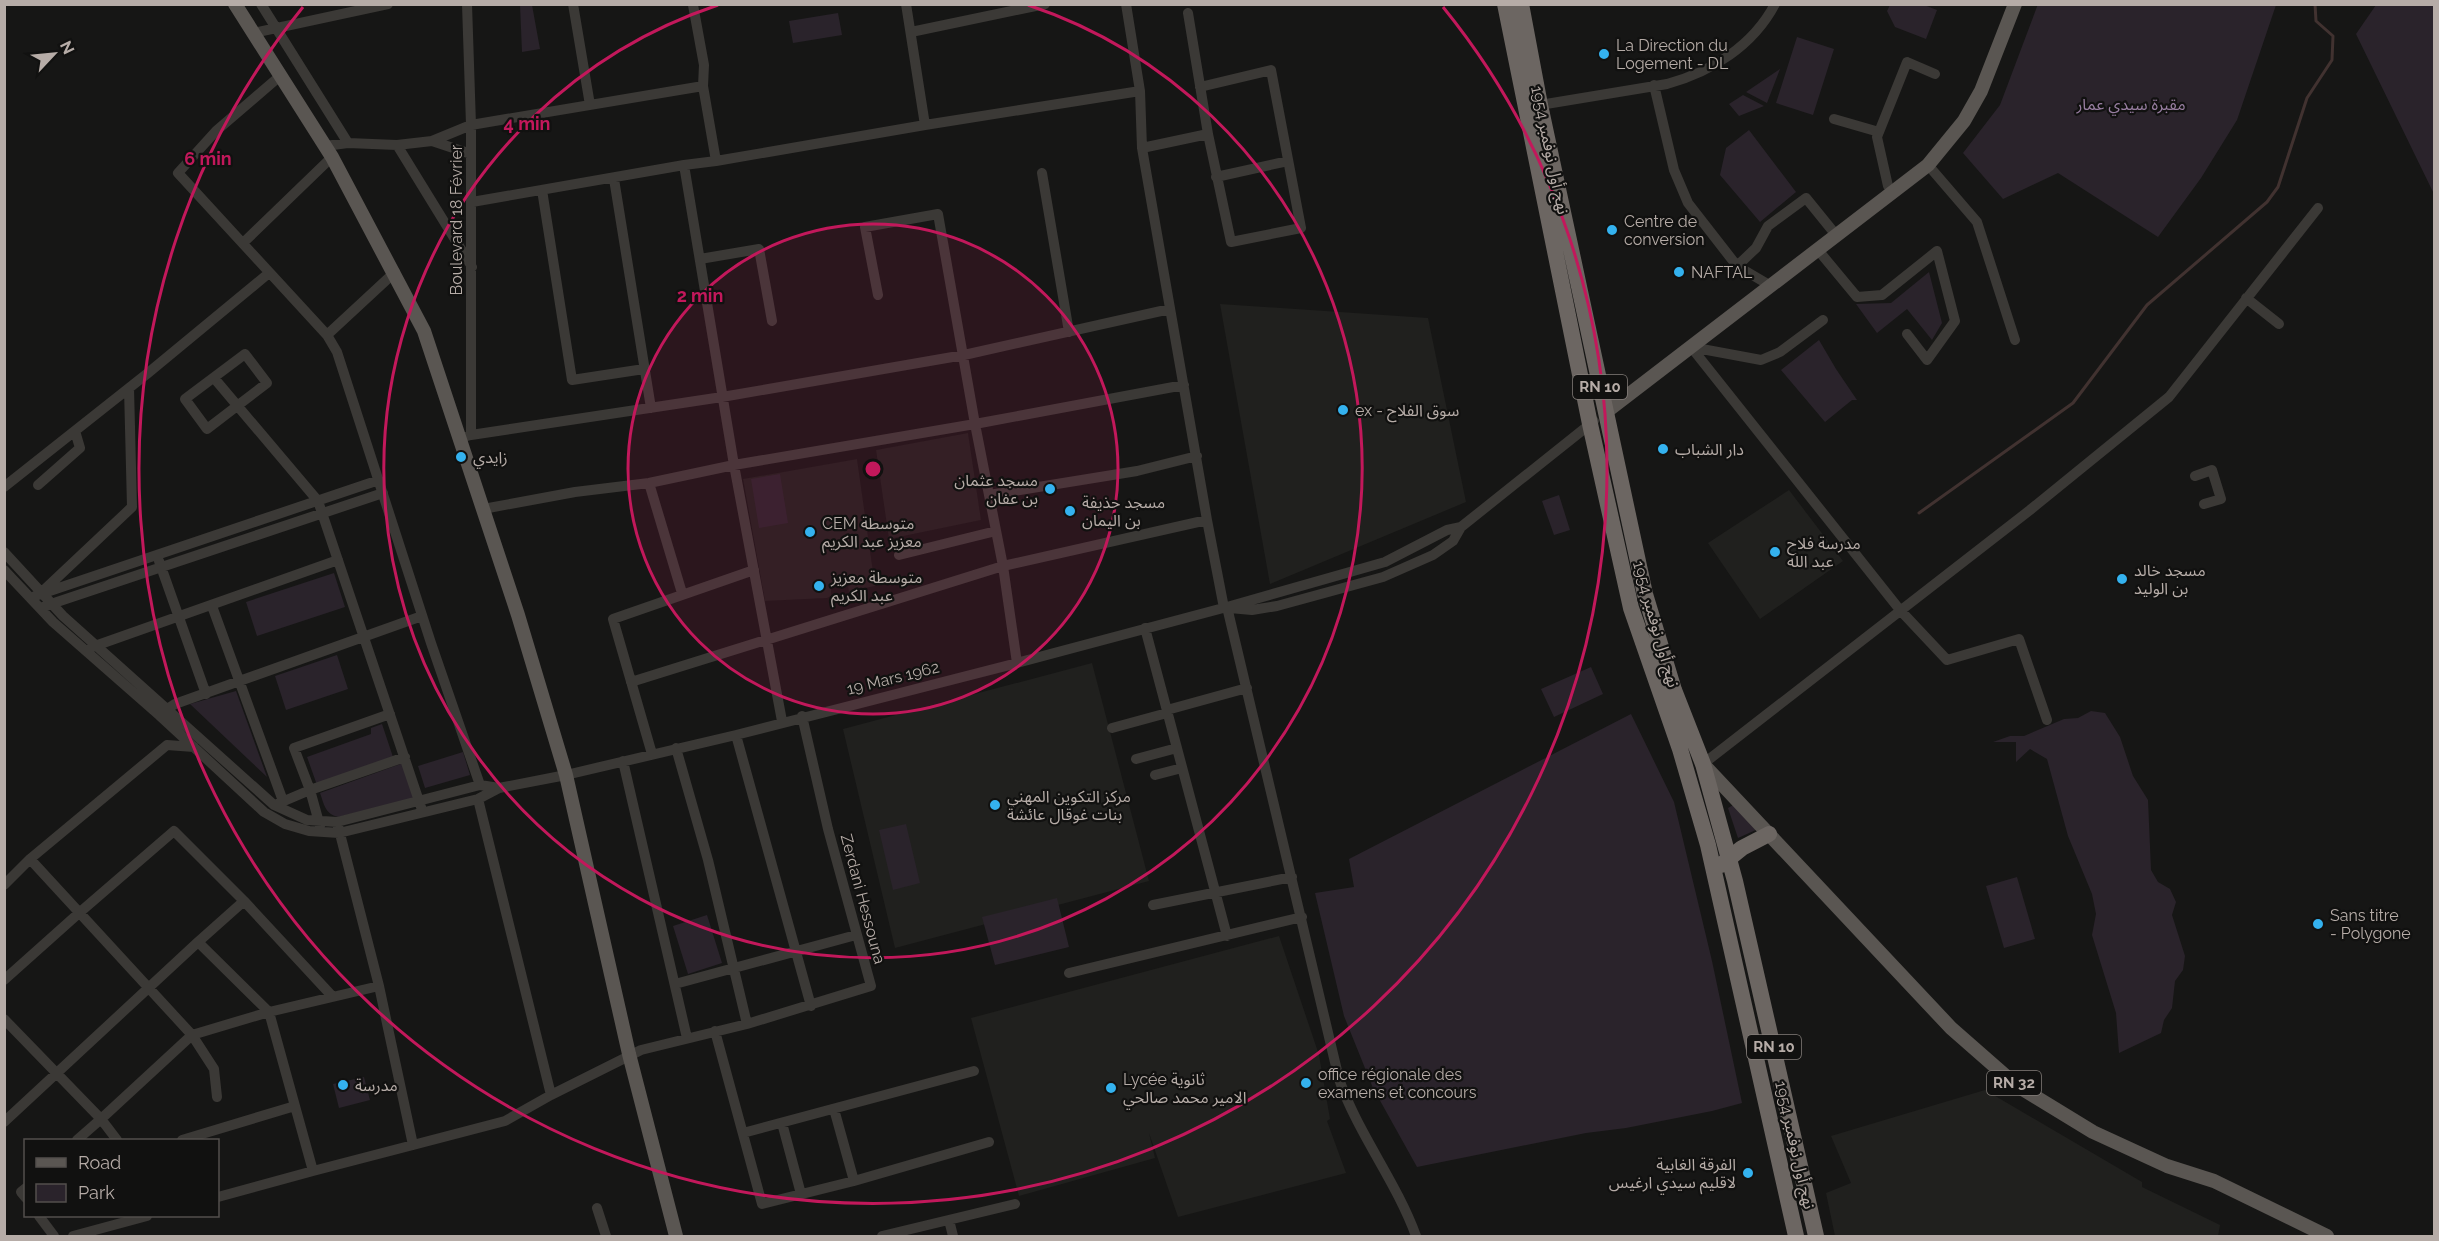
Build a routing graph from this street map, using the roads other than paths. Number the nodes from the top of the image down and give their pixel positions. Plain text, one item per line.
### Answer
1 (235, 4) edge
2 (261, 4) edge
3 (388, 4) edge
4 (467, 4) edge
5 (573, 4) edge
6 (906, 4) edge
7 (1045, 4) edge
8 (1126, 4) edge
9 (1505, 4) edge
10 (1521, 4) edge
11 (1775, 4) edge
12 (2015, 4) edge
13 (693, 5) edge
14 (337, 10) edge
15 (1188, 13) dead end
16 (275, 28) junction
17 (911, 32) junction
18 (253, 33) junction
19 (1935, 74) dead end
20 (280, 76) junction
21 (1654, 85) junction
22 (703, 86) junction
23 (1200, 87) junction
24 (1140, 91) junction
25 (590, 105) junction
26 (1540, 105) junction
27 (1834, 119) dead end
28 (925, 125) junction
29 (471, 126) junction
30 (1879, 132) junction
31 (1208, 134) junction
32 (432, 141) junction
33 (348, 143) junction
34 (396, 145) junction
35 (1142, 148) junction
36 (329, 152) junction
37 (471, 154) junction
38 (716, 161) junction
39 (1288, 161) junction
40 (684, 165) junction
41 (1928, 165) junction
42 (1042, 173) dead end
43 (1216, 177) junction
44 (614, 179) junction
45 (1888, 186) dead end
46 (542, 190) junction
47 (471, 202) junction
48 (2318, 208) dead end
49 (1557, 222) junction
50 (1836, 235) junction
51 (243, 243) junction
52 (1818, 250) junction
53 (700, 259) junction
54 (1737, 266) junction
55 (472, 267) junction
56 (394, 272) junction
57 (269, 273) junction
58 (1771, 286) junction
59 (878, 295) dead end
60 (2246, 298) junction
61 (1170, 309) junction
62 (1823, 320) dead end
63 (772, 321) dead end
64 (2279, 324) dead end
65 (1069, 332) junction
66 (1580, 332) junction
67 (1907, 334) dead end
68 (327, 335) junction
69 (2015, 340) dead end
70 (1691, 347) junction
71 (964, 355) junction
72 (644, 369) junction
73 (214, 378) junction
74 (1184, 385) junction
75 (129, 388) junction
76 (722, 398) junction
77 (236, 407) junction
78 (651, 408) junction
79 (1605, 412) junction
80 (975, 424) junction
81 (1590, 424) junction
82 (75, 431) junction
83 (465, 436) junction
84 (1197, 456) junction
85 (734, 465) junction
86 (2194, 476) dead end
87 (378, 480) junction
88 (649, 483) junction
89 (38, 485) dead end
90 (4, 487) edge
91 (383, 493) junction
92 (989, 495) junction
93 (318, 501) junction
94 (2204, 504) dead end
95 (483, 509) junction
96 (322, 513) junction
97 (1207, 520) junction
98 (996, 531) junction
99 (4, 552) edge
100 (157, 554) junction
101 (898, 555) dead end
102 (338, 560) junction
103 (161, 566) junction
104 (1003, 566) junction
105 (4, 570) edge
106 (754, 570) junction
107 (40, 593) junction
108 (682, 593) junction
109 (30, 598) junction
110 (51, 604) junction
111 (212, 606) junction
112 (39, 608) junction
113 (1226, 608) junction
114 (1900, 610) junction
115 (422, 616) junction
116 (179, 617) junction
117 (1145, 628) junction
118 (364, 637) junction
119 (768, 640) junction
120 (95, 645) junction
121 (84, 651) junction
122 (1017, 663) junction
123 (240, 681) junction
124 (631, 682) junction
125 (1246, 688) junction
126 (206, 693) junction
127 (163, 711) junction
128 (1167, 712) junction
129 (390, 714) junction
130 (802, 716) junction
131 (2047, 720) dead end
132 (782, 722) junction
133 (1112, 728) dead end
134 (736, 735) junction
135 (194, 747) junction
136 (676, 748) junction
137 (1177, 748) junction
138 (1680, 749) junction
139 (652, 754) junction
140 (405, 757) junction
141 (1136, 759) dead end
142 (623, 761) junction
143 (1703, 764) junction
144 (1182, 768) junction
145 (566, 774) junction
146 (1155, 775) dead end
147 (480, 785) junction
148 (499, 788) junction
149 (310, 790) junction
150 (478, 799) junction
151 (278, 803) junction
152 (421, 808) junction
153 (264, 812) junction
154 (320, 827) junction
155 (338, 827) junction
156 (1763, 838) junction
157 (1729, 858) junction
158 (30, 859) junction
159 (1715, 876) junction
160 (1292, 877) junction
161 (1735, 881) junction
162 (4, 885) edge
163 (1215, 892) junction
164 (244, 902) junction
165 (1153, 905) dead end
166 (79, 913) junction
167 (1302, 918) junction
168 (856, 934) junction
169 (1227, 936) junction
170 (198, 942) junction
171 (796, 950) junction
172 (733, 967) junction
173 (1069, 973) dead end
174 (4, 980) edge
175 (675, 984) junction
176 (379, 986) junction
177 (148, 988) junction
178 (332, 996) junction
179 (811, 1006) junction
180 (269, 1012) junction
181 (4, 1019) edge
182 (747, 1024) junction
183 (715, 1031) junction
184 (192, 1035) junction
185 (687, 1038) junction
186 (629, 1054) junction
187 (974, 1071) dead end
188 (58, 1073) junction
189 (551, 1095) junction
190 (217, 1097) dead end
191 (295, 1106) junction
192 (834, 1109) junction
193 (101, 1119) junction
194 (4, 1122) edge
195 (782, 1123) junction
196 (743, 1133) junction
197 (79, 1139) edge
198 (116, 1139) edge
199 (185, 1139) edge
200 (989, 1142) dead end
201 (412, 1145) junction
202 (313, 1171) junction
203 (854, 1180) junction
204 (801, 1194) junction
205 (219, 1197) edge
206 (1015, 1204) dead end
207 (597, 1208) dead end
208 (40, 1217) edge
209 (141, 1217) edge
210 (949, 1220) junction
211 (54, 1236) edge
212 (74, 1236) edge
213 (606, 1236) edge
214 (676, 1236) edge
215 (882, 1236) edge
216 (953, 1236) edge
217 (1416, 1236) edge
218 (1796, 1236) edge
219 (1816, 1236) edge
220 (2326, 1236) edge

1 - 18 main road
2 - 16 street
3 - 14 street
4 - 29 street, Boulevard 18 Février
5 - 25 street
6 - 17 street
7 - 17 street
8 - 24 street
9 - 49 highway, نهج أول نوفمبر 1954 / RN 10
10 - 26 highway, نهج أول نوفمبر 1954 / RN 10
11 - 21 street
12 - 41 main road
13 - 22 street
14 - 16 street
15 - 23 street
16 - 18 street
16 - 33 street
17 - 28 street
18 - 20 main road
19 - 30 street
20 - 36 main road
20 - 51 street
21 - 26 street
21 - 54 street
22 - 25 street
22 - 38 street
23 - 31 street
23 - 39 street
24 - 28 street
24 - 35 street
25 - 29 street
26 - 49 highway, نهج أول نوفمبر 1954 / RN 10
27 - 30 street
28 - 38 street
29 - 32 street
29 - 37 street, Boulevard 18 Février
30 - 45 street
31 - 35 street
31 - 43 street
32 - 34 street
32 - 37 street
33 - 34 street
33 - 36 street
34 - 55 street
35 - 61 street
36 - 51 street
36 - 56 main road
37 - 47 street, Boulevard 18 Février
38 - 40 street
39 - 43 street
39 - 43 street
40 - 44 street
40 - 53 street
41 - 50 main road
41 - 69 street
42 - 65 street
44 - 46 street
44 - 72 street
46 - 47 street
46 - 72 street
47 - 55 street, Boulevard 18 Février
48 - 60 street
49 - 66 highway, نهج أول نوفمبر 1954 / RN 10
50 - 52 main road
50 - 54 street
51 - 57 street
52 - 58 main road
52 - 67 street
53 - 63 street
53 - 76 street
54 - 58 street
55 - 83 street, Boulevard 18 Février
56 - 68 street
56 - 83 main road
57 - 68 street
57 - 75 street
58 - 70 main road
59 - 71 street
60 - 64 street
60 - 114 street
61 - 65 street
61 - 74 street
62 - 70 street
65 - 71 street
66 - 79 highway, نهج أول نوفمبر 1954 / RN 10
66 - 81 highway, نهج أول نوفمبر 1954 / RN 10
68 - 87 street
70 - 79 main road
70 - 114 street
71 - 76 street
71 - 80 street
72 - 78 street
73 - 77 street
73 - 77 street
73 - 77 street
74 - 80 street
74 - 84 street
75 - 82 street
75 - 107 street
76 - 78 street
76 - 85 street
77 - 93 street
78 - 83 street
79 - 81 street, 19 Mars 1962
79 - 143 highway, نهج أول نوفمبر 1954 / RN 10
80 - 85 street
80 - 92 street
81 - 113 street, 19 Mars 1962
81 - 138 highway, نهج أول نوفمبر 1954 / RN 10
82 - 89 street
82 - 90 street
83 - 95 main road
84 - 92 street
84 - 97 street
85 - 88 street
85 - 106 street
86 - 94 street
87 - 91 street
87 - 93 street
88 - 95 street
88 - 108 street
91 - 96 street
91 - 115 street
92 - 98 street
93 - 96 street
93 - 100 street
95 - 145 main road
96 - 102 street
96 - 103 street
97 - 104 street
97 - 113 street
98 - 101 street
98 - 104 street
99 - 107 street
100 - 103 street
100 - 107 street
102 - 111 street
102 - 118 street
103 - 110 street
103 - 116 street
104 - 119 street
104 - 122 street
105 - 109 street
106 - 108 street
106 - 119 street
107 - 109 street
107 - 110 street
108 - 124 street
109 - 112 street
110 - 112 street
110 - 120 street
111 - 116 street
111 - 123 street
112 - 121 street
113 - 117 street, 19 Mars 1962
113 - 125 street
114 - 131 street
114 - 143 street
115 - 118 street
115 - 147 street
116 - 120 street
116 - 126 street
117 - 122 street, 19 Mars 1962
117 - 128 street
118 - 123 street
118 - 129 street
119 - 124 street
119 - 132 street
120 - 121 street
120 - 127 street
121 - 127 street
122 - 130 street, 19 Mars 1962
123 - 126 street
123 - 151 street
124 - 139 street
125 - 128 street
125 - 160 street
126 - 127 street
127 - 135 street
127 - 151 street
128 - 133 street
128 - 137 street
129 - 140 street
129 - 149 street
130 - 132 street, 19 Mars 1962
130 - 168 street, Zerdani Hessouna
132 - 134 street, 19 Mars 1962
134 - 136 street, 19 Mars 1962
134 - 171 street
135 - 153 street
135 - 158 street
136 - 139 street, 19 Mars 1962
136 - 172 street
137 - 141 street
137 - 144 street
138 - 143 main road, RN 32
138 - 159 highway, نهج أول نوفمبر 1954 / RN 10
139 - 142 street, 19 Mars 1962
140 - 149 street
140 - 152 street
142 - 145 street, 19 Mars 1962
142 - 175 street
143 - 156 main road, RN 32
143 - 157 highway, نهج أول نوفمبر 1954 / RN 10
144 - 146 street
144 - 163 street
145 - 148 street, 19 Mars 1962
145 - 186 main road
147 - 148 street
147 - 152 street
148 - 150 street
149 - 151 street
149 - 154 street
150 - 152 street
150 - 189 street
151 - 153 street
151 - 154 street
152 - 155 street
153 - 154 street
154 - 155 street
155 - 176 street
156 - 157 highway
156 - 161 highway
156 - 220 main road, RN 32
157 - 159 highway
157 - 161 highway, نهج أول نوفمبر 1954 / RN 10
158 - 162 street
158 - 166 street
159 - 218 highway, نهج أول نوفمبر 1954 / RN 10
160 - 163 street
160 - 167 street
161 - 219 highway, نهج أول نوفمبر 1954 / RN 10
163 - 165 street
163 - 169 street
164 - 166 street
164 - 170 street
164 - 178 street
166 - 174 street
166 - 177 street
167 - 169 street
167 - 217 street
168 - 171 street
168 - 179 street, Zerdani Hessouna
169 - 173 street
170 - 177 street
170 - 180 street
171 - 172 street
171 - 179 street
172 - 175 street
172 - 182 street
175 - 185 street
176 - 178 street
176 - 201 street
177 - 184 street
177 - 188 street
178 - 180 street
179 - 182 street, Zerdani Hessouna
180 - 184 street
180 - 191 street
181 - 188 street
182 - 183 street, Zerdani Hessouna
183 - 185 street, Zerdani Hessouna
183 - 196 street
184 - 190 street
184 - 193 street
185 - 186 street, Zerdani Hessouna
186 - 189 street, Zerdani Hessouna
186 - 214 main road
187 - 192 street
188 - 193 street
188 - 194 street
189 - 201 street, Zerdani Hessouna
191 - 199 street
191 - 202 street
192 - 195 street
192 - 203 street
193 - 197 street
193 - 198 street
195 - 196 street
195 - 204 street
196 - 204 street
200 - 203 street
201 - 202 street, Zerdani Hessouna
202 - 205 street, Zerdani Hessouna
203 - 204 street
206 - 210 street
207 - 213 street
208 - 211 street
209 - 212 street
210 - 215 street
210 - 216 street

